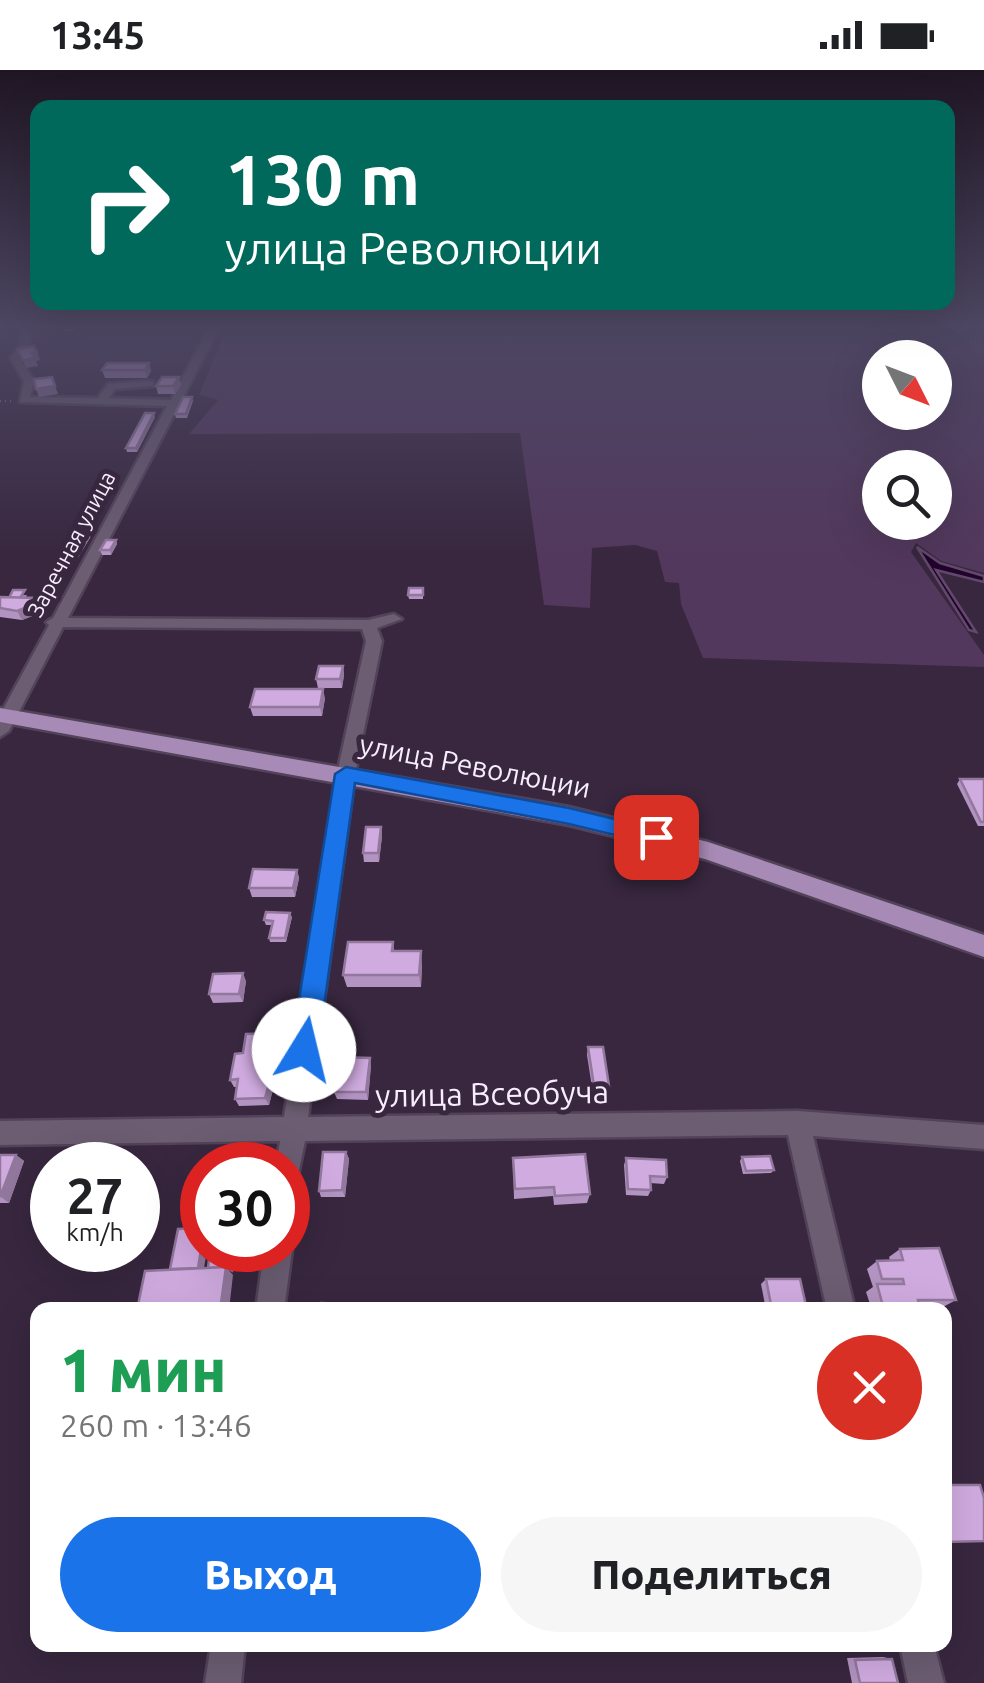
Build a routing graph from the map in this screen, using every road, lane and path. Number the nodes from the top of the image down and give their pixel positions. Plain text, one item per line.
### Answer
1 (174, 403) edge
2 (394, 619) dead end
3 (54, 622) junction
4 (368, 625) junction
5 (3, 721) edge
6 (346, 774) junction
7 (984, 946) edge
8 (798, 1122) junction
9 (293, 1129) junction
10 (0, 1133) edge
11 (984, 1137) edge
12 (291, 1142) edge
13 (275, 1272) edge
14 (271, 1302) edge
15 (838, 1302) edge
16 (227, 1652) edge
17 (919, 1652) edge
18 (223, 1683) edge
19 (926, 1683) edge

1 - 3 street, Заречная улица
2 - 4 street
3 - 4 street
3 - 5 street, Заречная улица
4 - 6 street
5 - 6 main road, улица Революции
6 - 7 main road, улица Революции
6 - 9 street
8 - 9 street, улица Всеобуча
8 - 11 street, улица Всеобуча
8 - 15 street
9 - 10 street, улица Всеобуча
9 - 12 street
13 - 14 street
16 - 18 street
17 - 19 street

